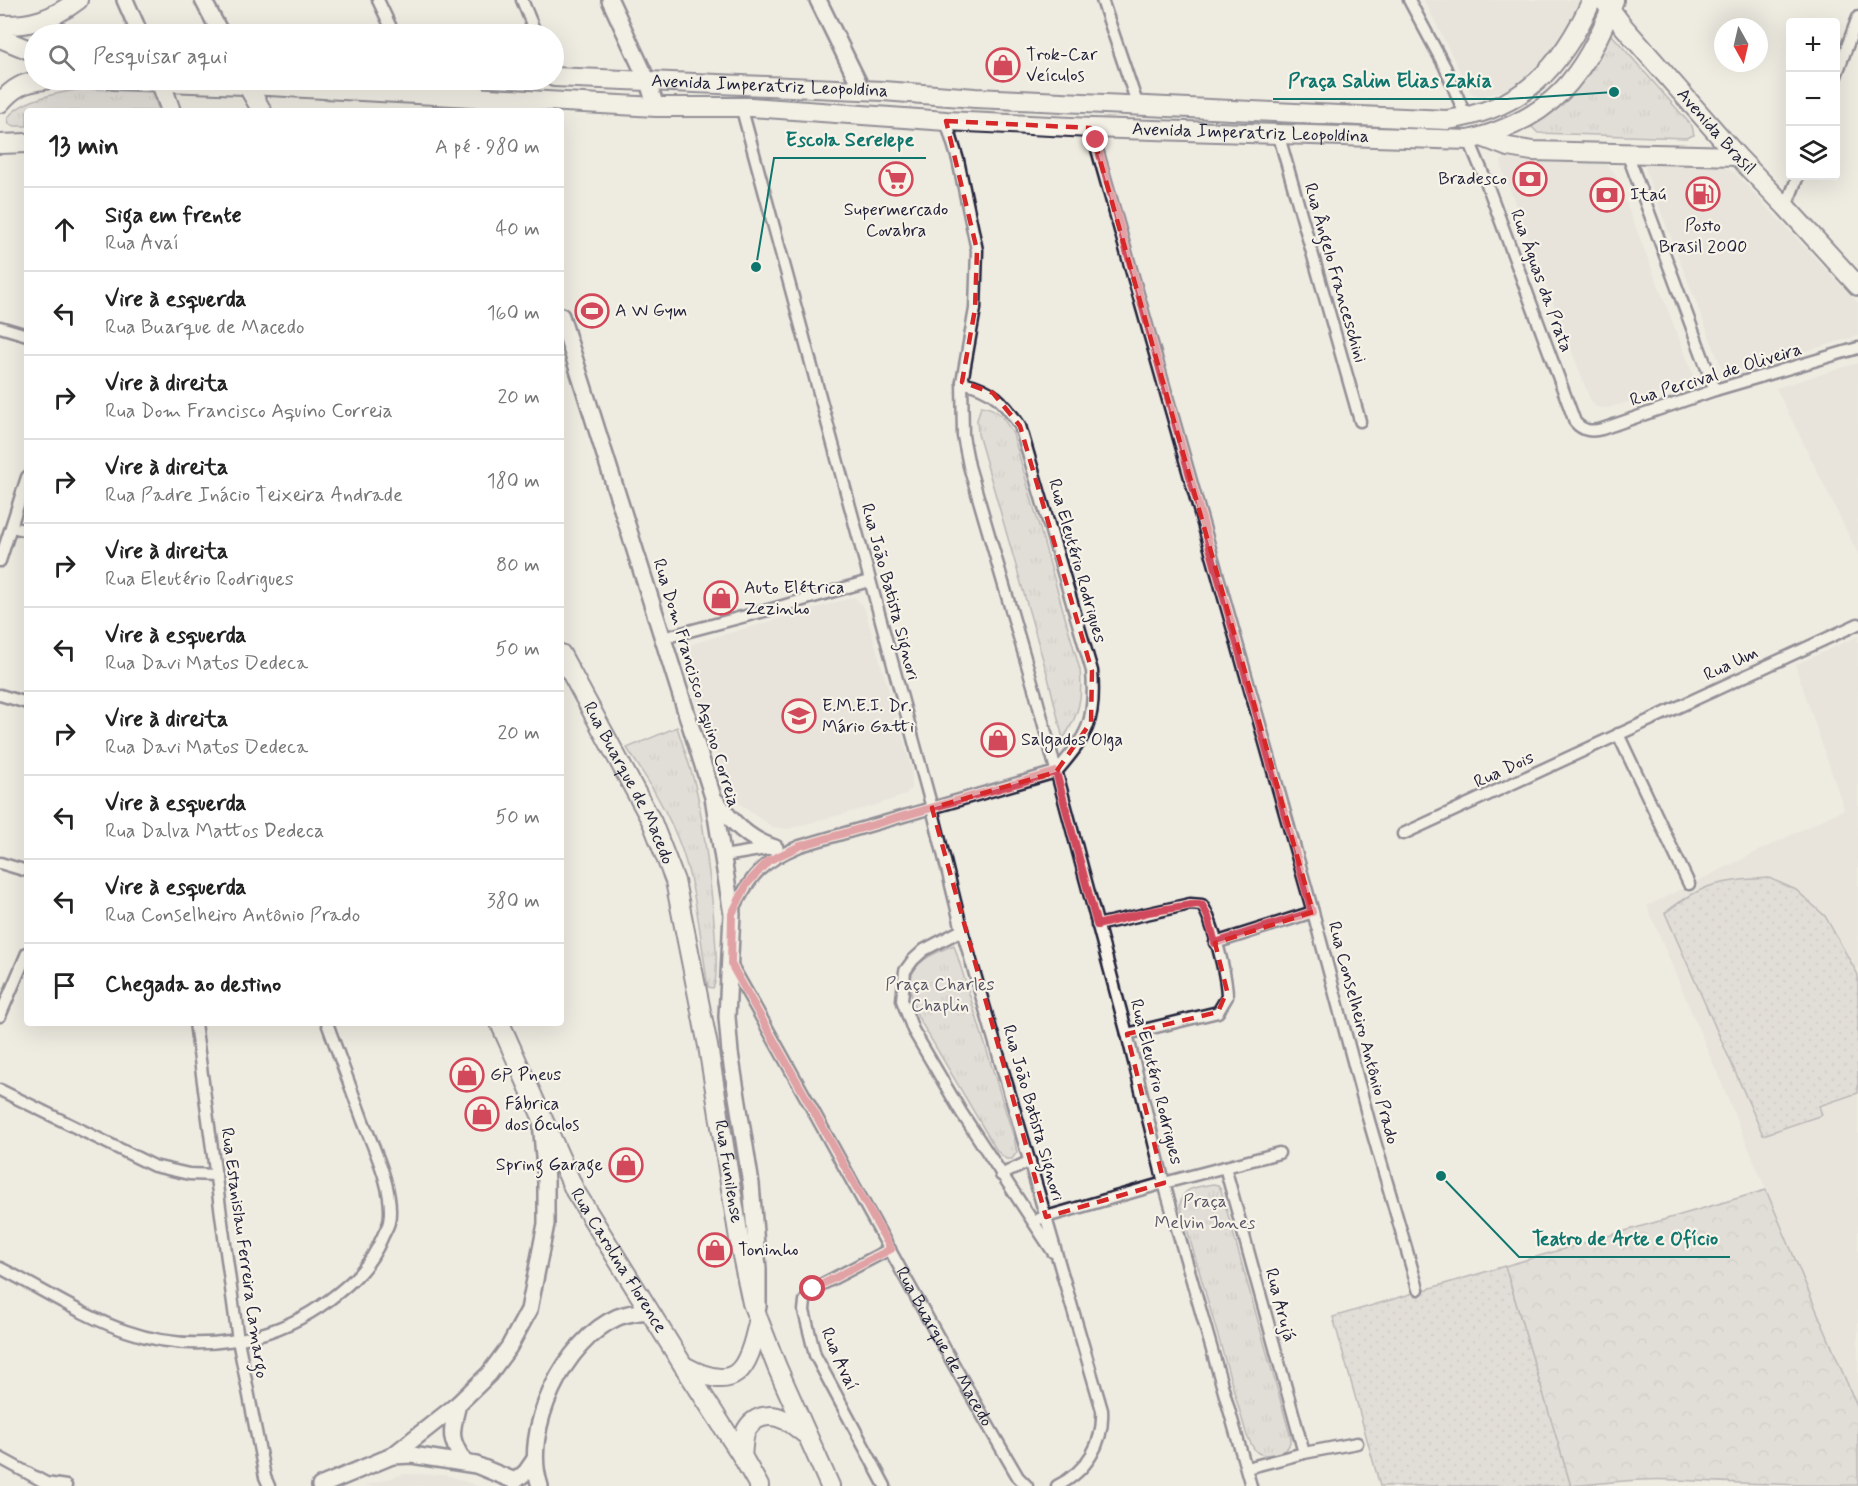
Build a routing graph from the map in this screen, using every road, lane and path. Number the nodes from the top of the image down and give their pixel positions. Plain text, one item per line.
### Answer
1 (78, 0) edge
2 (125, 0) edge
3 (203, 0) edge
4 (378, 0) edge
5 (522, 0) edge
6 (610, 0) edge
7 (818, 0) edge
8 (1102, 0) edge
9 (1409, 0) edge
10 (1592, 0) edge
11 (1609, 3) edge
12 (1858, 17) edge
13 (136, 24) edge
14 (216, 24) edge
15 (389, 24) edge
16 (532, 24) edge
17 (0, 25) edge
18 (0, 38) edge
19 (24, 48) edge
20 (1837, 72) edge
21 (564, 78) edge
22 (648, 82) junction
23 (24, 85) edge
24 (164, 90) edge
25 (250, 90) edge
26 (328, 90) edge
27 (476, 90) edge
28 (862, 90) junction
29 (0, 103) edge
30 (483, 105) edge
31 (741, 106) junction
32 (1138, 106) junction
33 (656, 107) junction
34 (170, 108) edge
35 (259, 108) edge
36 (837, 112) junction
37 (1466, 117) junction
38 (946, 121) junction
39 (1091, 128) junction
40 (1278, 133) junction
41 (1475, 139) junction
42 (24, 142) edge
43 (0, 144) edge
44 (1627, 153) junction
45 (1737, 156) junction
46 (1796, 180) edge
47 (1786, 207) junction
48 (1858, 286) edge
49 (564, 325) edge
50 (0, 327) edge
51 (24, 334) edge
52 (1858, 348) edge
53 (962, 382) junction
54 (1715, 390) junction
55 (1360, 422) dead end
56 (1584, 430) joint
57 (24, 487) edge
58 (12, 527) junction
59 (24, 530) edge
60 (0, 561) edge
61 (869, 580) junction
62 (1858, 624) edge
63 (663, 638) junction
64 (564, 660) edge
65 (0, 695) edge
66 (24, 702) edge
67 (1618, 734) junction
68 (1056, 772) junction
69 (713, 797) junction
70 (932, 808) junction
71 (1403, 834) dead end
72 (800, 846) junction
73 (775, 848) junction
74 (724, 856) junction
75 (0, 863) edge
76 (24, 870) edge
77 (675, 881) joint
78 (1689, 884) dead end
79 (1312, 912) junction
80 (732, 914) junction
81 (1097, 925) junction
82 (962, 930) junction
83 (1215, 943) junction
84 (24, 960) edge
85 (731, 964) junction
86 (0, 1016) edge
87 (195, 1026) edge
88 (328, 1026) edge
89 (501, 1026) edge
90 (1127, 1034) junction
91 (0, 1090) edge
92 (540, 1115) junction
93 (1279, 1153) dead end
94 (1030, 1161) junction
95 (1225, 1167) junction
96 (216, 1175) junction
97 (1001, 1175) junction
98 (1164, 1183) junction
99 (1046, 1218) junction
100 (1032, 1222) junction
101 (891, 1249) junction
102 (1059, 1259) junction
103 (0, 1268) edge
104 (1418, 1289) dead end
105 (649, 1311) junction
106 (758, 1322) junction
107 (238, 1340) junction
108 (682, 1365) junction
109 (458, 1404) junction
110 (806, 1435) junction
111 (1358, 1443) dead end
112 (1304, 1453) junction
113 (392, 1456) junction
114 (742, 1456) junction
115 (0, 1458) edge
116 (535, 1459) junction
117 (465, 1463) junction
118 (1247, 1468) junction
119 (1020, 1482) edge
120 (519, 1483) edge
121 (47, 1484) edge
122 (66, 1486) edge
123 (269, 1486) edge
124 (320, 1486) edge
125 (540, 1486) edge
126 (759, 1486) edge
127 (830, 1486) edge
128 (885, 1486) edge
129 (1027, 1486) edge
130 (1057, 1486) edge
131 (1251, 1486) edge

1 - 17 main road
2 - 13 street
3 - 14 street
4 - 15 street
5 - 16 street
6 - 22 street
7 - 28 street
8 - 32 street
9 - 37 street
10 - 37 main road, Avenida Imperatriz Leopoldina
11 - 41 main road, Avenida Imperatriz Leopoldina
11 - 45 main road, Avenida Brasil
12 - 20 street
18 - 19 main road
21 - 22 main road, Avenida Imperatriz Leopoldina
22 - 28 main road, Avenida Imperatriz Leopoldina
22 - 33 street
23 - 29 main road
24 - 34 main road
25 - 35 main road
26 - 30 main road, Avenida Imperatriz Leopoldina
27 - 30 street
28 - 32 main road, Avenida Imperatriz Leopoldina
28 - 36 main road
30 - 33 main road, Avenida Imperatriz Leopoldina
31 - 33 main road, Avenida Imperatriz Leopoldina
31 - 36 main road, Avenida Imperatriz Leopoldina
31 - 61 street, Rua João Batista Signori
32 - 37 main road, Avenida Imperatriz Leopoldina
36 - 38 main road, Avenida Imperatriz Leopoldina
38 - 39 main road, Avenida Imperatriz Leopoldina
38 - 53 street, Rua Eleutério Rodrigues
39 - 40 main road, Avenida Imperatriz Leopoldina
39 - 79 street, Rua Conselheiro Antônio Prado
40 - 41 main road, Avenida Imperatriz Leopoldina
40 - 55 street, Rua Ângelo Franceschini
41 - 44 main road
41 - 56 street, Rua Águas da Prata
42 - 43 main road
44 - 45 main road
44 - 54 street
45 - 47 main road, Avenida Brasil
46 - 47 street
47 - 48 main road, Avenida Brasil
49 - 63 street, Rua Dom Francisco Aquino Correia
50 - 51 street
52 - 54 street, Rua Percival de Oliveira
53 - 68 street, Rua Eleutério Rodrigues
53 - 68 street, Rua Eleutério Rodrigues
54 - 56 street, Rua Percival de Oliveira
57 - 58 street
58 - 59 street
58 - 60 street
61 - 63 street
61 - 70 street, Rua João Batista Signori
62 - 67 street, Rua Um
63 - 69 street, Rua Dom Francisco Aquino Correia
64 - 77 main road, Rua Buarque de Macedo
65 - 66 street
67 - 71 street, Rua Dois
67 - 78 street
68 - 70 street
68 - 81 street, Rua Eleutério Rodrigues
69 - 73 street
69 - 74 street, Rua Dom Francisco Aquino Correia
70 - 72 street
70 - 82 street, Rua João Batista Signori
72 - 73 street
72 - 80 street
73 - 74 street
74 - 80 street, Rua Dom Francisco Aquino Correia
75 - 76 street
77 - 106 main road, Rua Funilense
79 - 83 street
79 - 104 street, Rua Conselheiro Antônio Prado
80 - 85 street, Rua Dom Francisco Aquino Correia
81 - 83 street
81 - 90 street, Rua Eleutério Rodrigues
82 - 94 street, Rua João Batista Signori
82 - 97 street
83 - 90 street
84 - 86 street
85 - 101 street, Rua Buarque de Macedo
85 - 106 street, Rua Dom Francisco Aquino Correia
87 - 96 street, Rua Estanislau Ferreira Camargo
88 - 107 street
89 - 92 main road, Rua Carolina Florence
90 - 98 street, Rua Eleutério Rodrigues
91 - 96 street
92 - 105 main road, Rua Carolina Florence
92 - 109 street
93 - 95 street
94 - 97 street
94 - 99 street, Rua João Batista Signori
95 - 98 street
95 - 112 street, Rua Arujá
96 - 107 street, Rua Estanislau Ferreira Camargo
97 - 100 street
98 - 99 street
98 - 118 street, Rua Eleutério Rodrigues
99 - 100 street
99 - 102 street, Rua João Batista Signori
100 - 102 street
101 - 119 street, Rua Buarque de Macedo
101 - 128 street, Rua Avaí
102 - 130 street, Rua João Batista Signori
103 - 107 street
105 - 108 main road, Rua Carolina Florence
105 - 116 street
106 - 108 main road
106 - 110 main road, Rua Funilense
107 - 123 street, Rua Estanislau Ferreira Camargo
108 - 114 main road, Rua Carolina Florence
109 - 113 street
109 - 117 street
110 - 114 main road
110 - 127 main road, Rua Funilense
111 - 112 street
112 - 118 street
113 - 117 street
113 - 124 street
114 - 126 main road, Rua Carolina Florence
115 - 121 street
116 - 120 street
116 - 125 street
117 - 120 street
118 - 131 street, Rua Eleutério Rodrigues
119 - 129 street, Rua Buarque de Macedo
121 - 122 street

